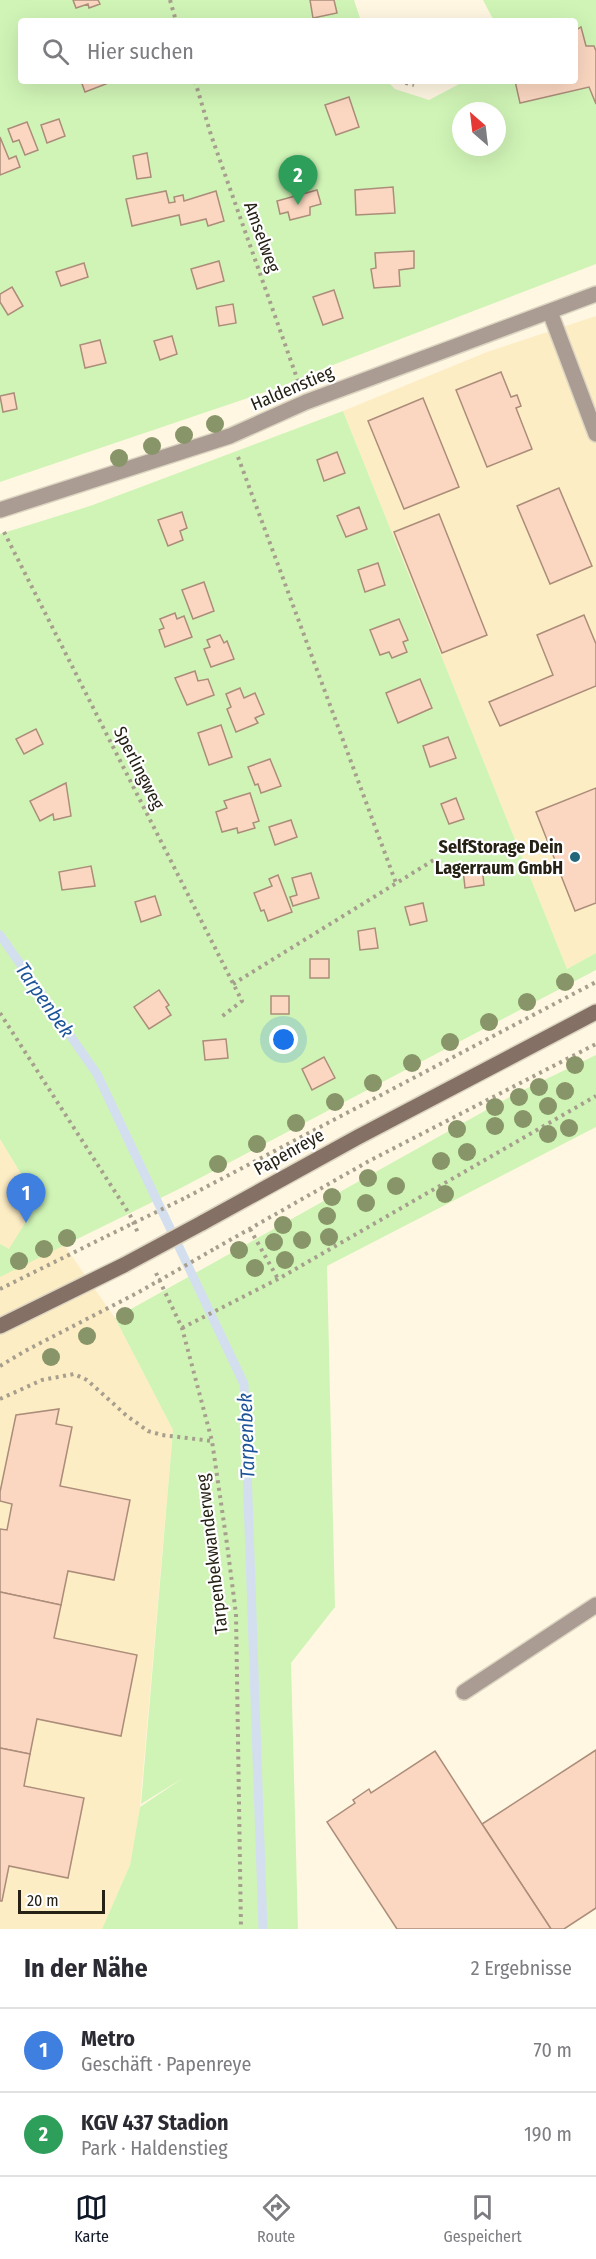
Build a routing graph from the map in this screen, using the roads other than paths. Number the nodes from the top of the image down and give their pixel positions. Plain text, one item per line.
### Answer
1 (596, 294) edge
2 (550, 312) junction
3 (596, 434) edge
4 (0, 510) edge
5 (596, 1012) edge
6 (0, 1326) edge
7 (596, 1605) edge
8 (464, 1692) dead end

1 - 2 street, Haldenstieg
2 - 3 street
2 - 4 street, Haldenstieg
5 - 6 main road, Papenreye, bridge
7 - 8 street

